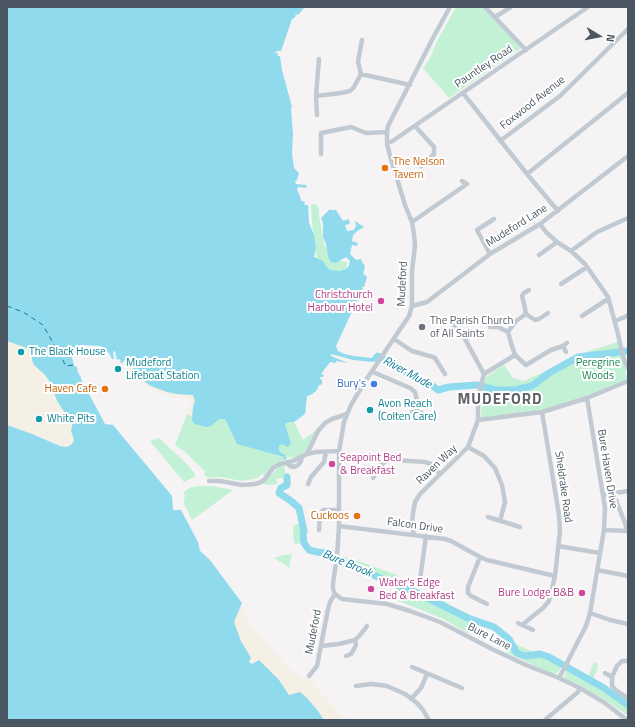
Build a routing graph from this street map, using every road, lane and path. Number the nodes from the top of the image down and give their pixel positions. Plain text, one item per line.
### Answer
1 (450, 7) edge
2 (485, 7) edge
3 (511, 7) edge
4 (588, 7) edge
5 (495, 18) junction
6 (628, 29) edge
7 (362, 40) dead end
8 (526, 50) junction
9 (319, 59) dead end
10 (361, 74) junction
11 (410, 85) junction
12 (463, 93) junction
13 (628, 93) edge
14 (316, 96) junction
15 (318, 115) dead end
16 (415, 126) junction
17 (387, 132) junction
18 (500, 141) junction
19 (391, 142) dead end
20 (321, 154) dead end
21 (628, 156) edge
22 (420, 164) dead end
23 (527, 174) junction
24 (462, 181) dead end
25 (558, 211) junction
26 (628, 218) edge
27 (494, 219) dead end
28 (412, 222) junction
29 (540, 224) junction
30 (557, 242) junction
31 (571, 251) junction
32 (490, 254) junction
33 (539, 255) dead end
34 (587, 267) junction
35 (561, 284) dead end
36 (529, 290) dead end
37 (608, 299) junction
38 (412, 306) junction
39 (548, 313) dead end
40 (526, 314) junction
41 (628, 314) edge
42 (582, 316) dead end
43 (492, 319) dead end
44 (615, 321) junction
45 (451, 323) dead end
46 (490, 327) dead end
47 (498, 327) junction
48 (478, 332) dead end
49 (508, 332) junction
50 (394, 339) junction
51 (465, 339) junction
52 (566, 352) dead end
53 (516, 355) junction
54 (628, 368) edge
55 (373, 372) junction
56 (445, 374) dead end
57 (484, 374) junction
58 (628, 381) edge
59 (587, 398) junction
60 (417, 412) dead end
61 (542, 412) junction
62 (347, 414) junction
63 (478, 420) junction
64 (468, 447) junction
65 (339, 451) junction
66 (326, 452) junction
67 (307, 454) junction
68 (440, 474) junction
69 (373, 478) dead end
70 (209, 481) dead end
71 (308, 484) dead end
72 (628, 491) edge
73 (614, 493) junction
74 (603, 495) junction
75 (339, 510) junction
76 (488, 517) dead end
77 (500, 521) junction
78 (339, 526) junction
79 (520, 528) dead end
80 (319, 530) dead end
81 (604, 530) junction
82 (627, 531) edge
83 (414, 535) junction
84 (426, 536) junction
85 (558, 546) junction
86 (600, 553) junction
87 (480, 557) junction
88 (597, 570) junction
89 (555, 576) junction
90 (628, 576) edge
91 (420, 580) dead end
92 (335, 594) junction
93 (487, 604) dead end
94 (590, 613) junction
95 (628, 624) edge
96 (367, 626) dead end
97 (533, 630) dead end
98 (355, 640) junction
99 (321, 646) junction
100 (346, 656) dead end
101 (628, 661) edge
102 (412, 667) dead end
103 (605, 673) dead end
104 (427, 674) junction
105 (309, 676) dead end
106 (612, 677) junction
107 (559, 678) junction
108 (360, 687) dead end
109 (462, 688) dead end
110 (580, 688) junction
111 (412, 698) junction
112 (628, 698) edge
113 (429, 720) edge
114 (545, 720) edge
115 (627, 720) edge

1 - 11 street, Mudeford
2 - 5 street
3 - 5 street
4 - 8 street, Pauntley Road
5 - 8 street
6 - 18 street, Foxwood Avenue
7 - 10 street
8 - 12 street, Pauntley Road
9 - 14 street
10 - 11 street
10 - 14 street
11 - 17 street, Mudeford
12 - 16 street, Pauntley Road
12 - 18 street
13 - 23 street
14 - 15 street
16 - 19 street, Pauntley Road
16 - 22 street
17 - 20 street
17 - 28 street, Mudeford
18 - 23 street
21 - 25 street, Mudeford Lane
23 - 25 street
24 - 28 street
25 - 29 street, Mudeford Lane
26 - 31 street
27 - 32 street
28 - 38 street, Mudeford
29 - 30 street
29 - 32 street, Mudeford Lane
30 - 31 street
30 - 33 street
31 - 34 street
32 - 38 street, Mudeford Lane
34 - 35 street
34 - 37 street
36 - 40 street
37 - 42 street
37 - 44 street
38 - 50 street, Mudeford
39 - 40 street
40 - 49 street
41 - 44 street
43 - 47 street
44 - 54 street
45 - 51 street
46 - 47 street
47 - 49 street
48 - 51 street
49 - 53 street
50 - 55 street, Mudeford
50 - 56 street
51 - 57 street
52 - 53 street
53 - 57 street
55 - 60 street
55 - 62 street, Mudeford
57 - 63 street, Raven Way
58 - 59 street
59 - 61 street
59 - 74 street, Bure Haven Drive
61 - 63 street
61 - 85 street, Sheldrake Road
62 - 65 street, Mudeford
62 - 67 street
63 - 64 street, Raven Way
64 - 68 street, Raven Way
64 - 77 street
65 - 66 street
65 - 75 street, Mudeford
66 - 67 street
66 - 71 street
67 - 70 street
68 - 69 street
68 - 83 street, Raven Way
72 - 73 street
73 - 74 street
73 - 82 street, Bure Haven Drive
74 - 81 street, Bure Haven Drive
75 - 78 street, Mudeford
75 - 80 street
76 - 77 street
77 - 79 street
78 - 83 street, Falcon Drive
78 - 92 street, Mudeford
81 - 82 street
81 - 86 street, Bure Haven Drive
83 - 84 street, Falcon Drive
84 - 87 street, Falcon Drive
84 - 91 street
85 - 86 street
85 - 89 street, Sheldrake Road
86 - 88 street, Bure Haven Drive
87 - 89 street, Falcon Drive
87 - 93 street
88 - 90 street
88 - 94 street, Bure Haven Drive
89 - 97 street, Sheldrake Road
92 - 99 street, Mudeford
92 - 107 street, Bure Lane
94 - 95 street
94 - 107 street, Bure Haven Drive
96 - 98 street
98 - 99 street
98 - 100 street
99 - 105 street, Mudeford
101 - 106 street
102 - 104 street
103 - 106 street
104 - 109 street
104 - 111 street
106 - 112 street
107 - 110 street, Bure Lane
108 - 111 street
110 - 114 street
110 - 115 street, Bure Lane
111 - 113 street

